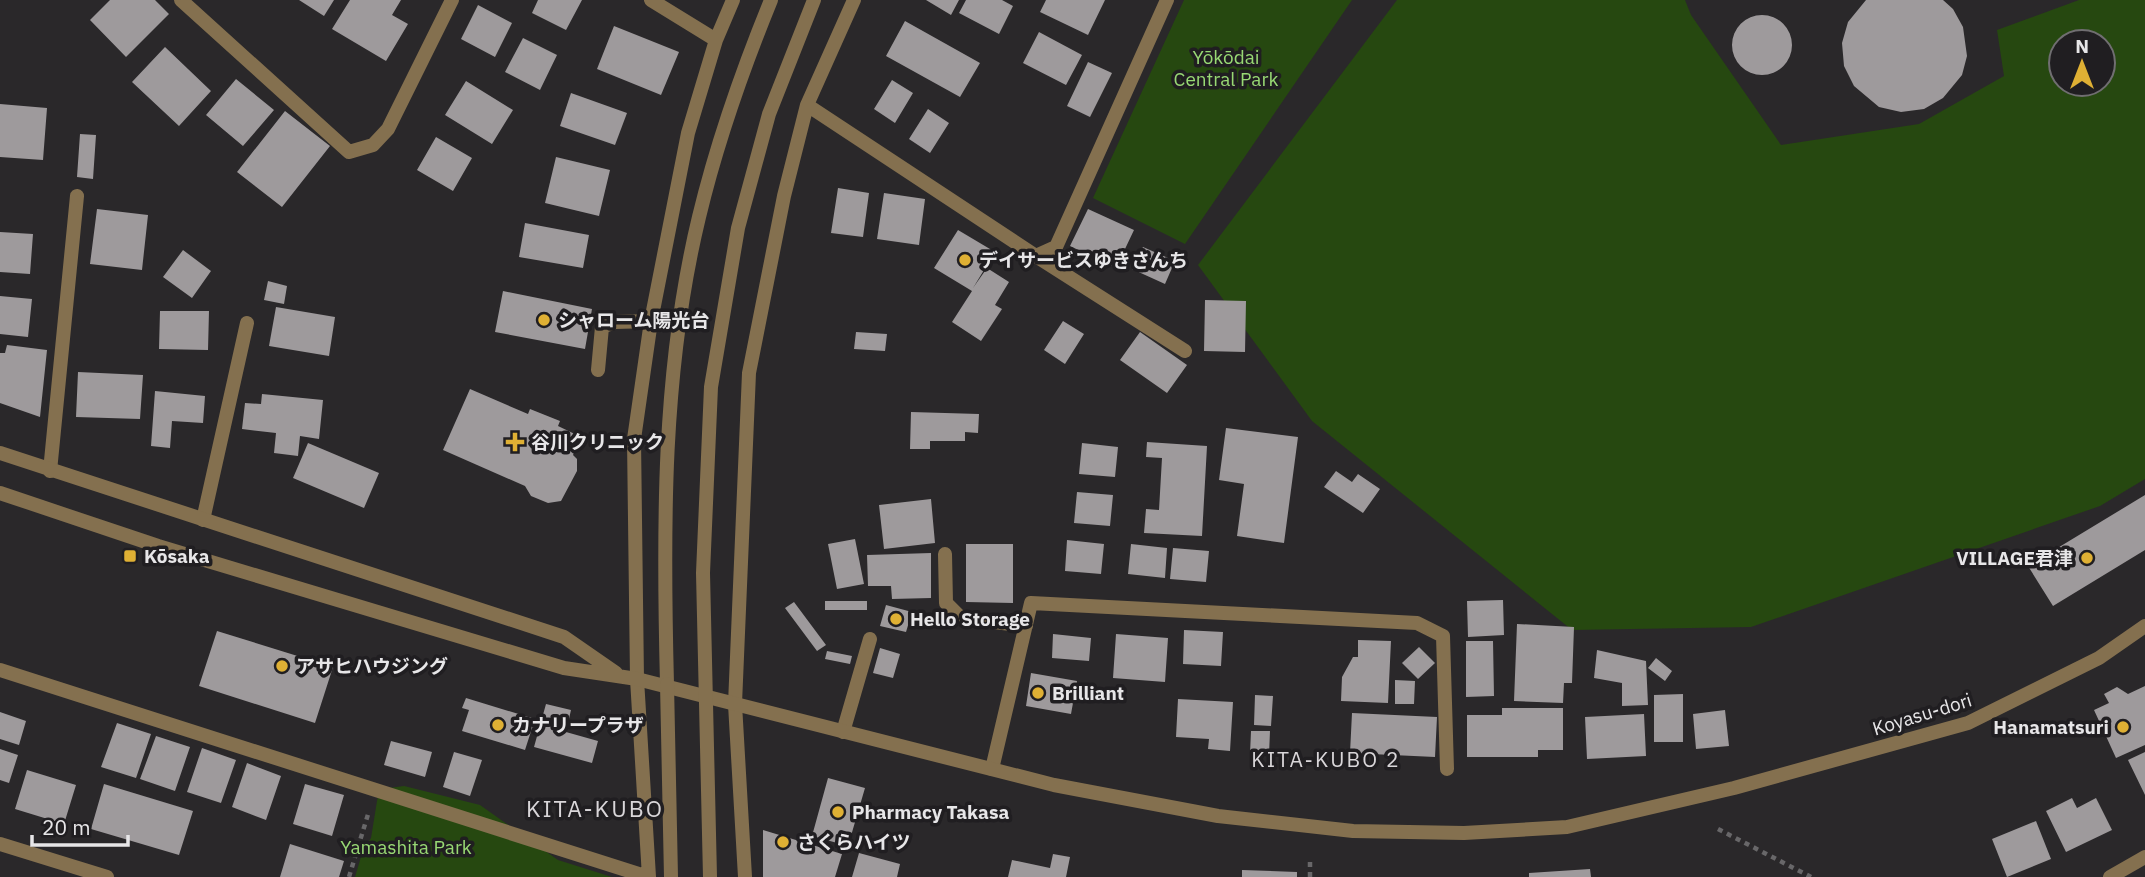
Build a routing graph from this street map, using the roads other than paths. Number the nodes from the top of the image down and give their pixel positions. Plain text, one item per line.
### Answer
1 (181, 0) edge
2 (452, 0) edge
3 (651, 0) edge
4 (733, 0) edge
5 (771, 0) edge
6 (814, 0) edge
7 (854, 0) edge
8 (1167, 0) edge
9 (716, 40) junction
10 (807, 105) junction
11 (77, 196) dead end
12 (1036, 256) junction
13 (651, 321) junction
14 (247, 323) dead end
15 (1185, 351) dead end
16 (598, 370) dead end
17 (0, 453) edge
18 (50, 471) junction
19 (0, 492) edge
20 (203, 520) junction
21 (945, 554) dead end
22 (1026, 626) junction
23 (2145, 626) edge
24 (870, 639) dead end
25 (0, 670) edge
26 (619, 675) junction
27 (637, 679) junction
28 (735, 705) junction
29 (843, 732) junction
30 (992, 769) junction
31 (1447, 769) dead end
32 (0, 844) edge
33 (2145, 857) edge
34 (107, 877) edge
35 (649, 877) edge
36 (671, 877) edge
37 (710, 877) edge
38 (745, 877) edge
39 (2110, 877) edge

1 - 2 street
3 - 9 street
4 - 9 street
5 - 36 street, bridge
6 - 37 street, bridge
7 - 10 street
8 - 12 street
9 - 13 street
10 - 12 street
10 - 28 street
11 - 18 street
12 - 15 street
13 - 16 street
13 - 27 street
14 - 20 street
17 - 18 street
18 - 20 street
19 - 26 street, Koyasu-dori
20 - 26 street
21 - 22 street
22 - 30 street
22 - 31 street
23 - 30 street, Koyasu-dori
24 - 29 street
25 - 35 street
26 - 27 street, Koyasu-dori
27 - 28 street, Koyasu-dori
27 - 35 street
28 - 29 street, Koyasu-dori
28 - 38 street
29 - 30 street, Koyasu-dori
32 - 34 street
33 - 39 street

